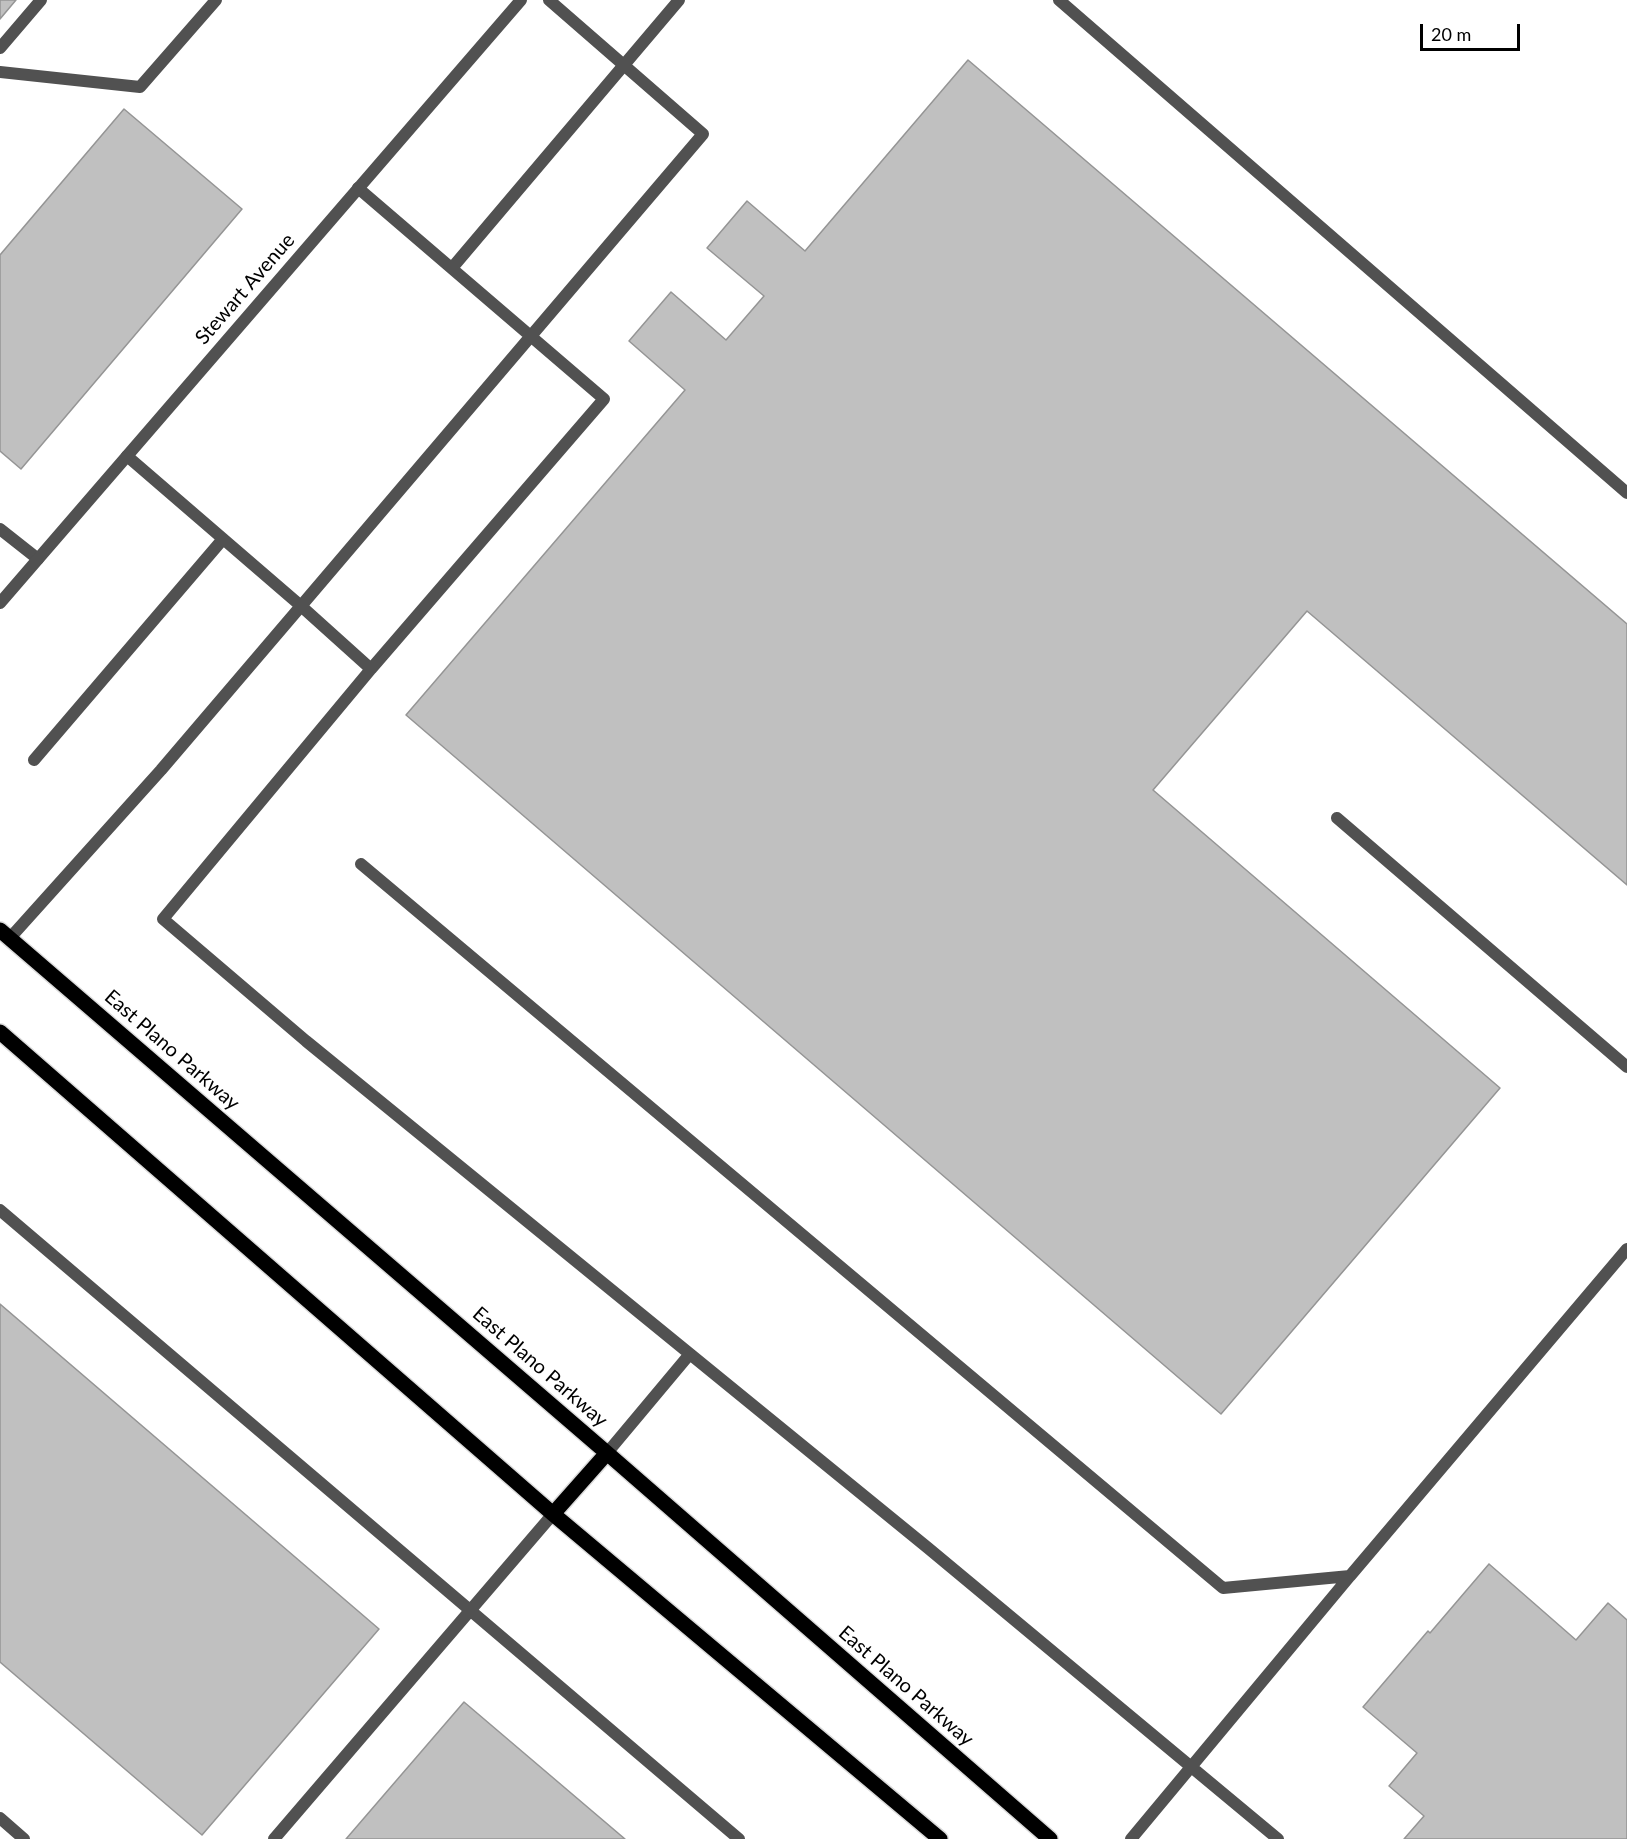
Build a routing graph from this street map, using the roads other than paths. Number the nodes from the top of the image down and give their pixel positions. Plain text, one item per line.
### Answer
1 (42, 0) edge
2 (216, 0) edge
3 (520, 0) edge
4 (549, 0) edge
5 (679, 0) edge
6 (1059, 0) edge
7 (0, 48) edge
8 (624, 65) junction
9 (0, 72) edge
10 (358, 188) junction
11 (452, 268) junction
12 (531, 336) junction
13 (127, 456) junction
14 (1627, 493) edge
15 (0, 529) edge
16 (224, 539) junction
17 (38, 559) junction
18 (0, 603) edge
19 (301, 606) junction
20 (371, 669) junction
21 (34, 760) dead end
22 (1337, 818) dead end
23 (361, 864) dead end
24 (5, 934) edge
25 (0, 1032) edge
26 (1627, 1068) edge
27 (0, 1210) edge
28 (1627, 1249) edge
29 (689, 1355) junction
30 (607, 1453) junction
31 (553, 1514) junction
32 (1350, 1576) junction
33 (470, 1610) junction
34 (1192, 1766) junction
35 (0, 1818) edge
36 (24, 1839) edge
37 (274, 1839) edge
38 (739, 1839) edge
39 (940, 1839) edge
40 (1050, 1839) edge
41 (1131, 1839) edge
42 (1278, 1839) edge

1 - 7 street
2 - 9 street
3 - 10 street, Stewart Avenue
4 - 8 street
5 - 8 street
6 - 14 street
8 - 11 street
8 - 12 street
10 - 11 street
10 - 13 street, Stewart Avenue
11 - 12 street
12 - 19 street
12 - 20 street
13 - 16 street
13 - 17 street, Stewart Avenue
15 - 17 street
16 - 19 street
16 - 21 street
17 - 18 street, Stewart Avenue
19 - 20 street
19 - 24 street
20 - 29 street
22 - 26 street
23 - 32 street
24 - 30 main road, East Plano Parkway
25 - 31 main road
27 - 33 street
28 - 32 street
29 - 30 street
29 - 34 street
30 - 31 main road
30 - 40 main road, East Plano Parkway
31 - 33 street
31 - 39 main road
32 - 34 street
33 - 37 street
33 - 38 street
34 - 41 street
34 - 42 street
35 - 36 street

